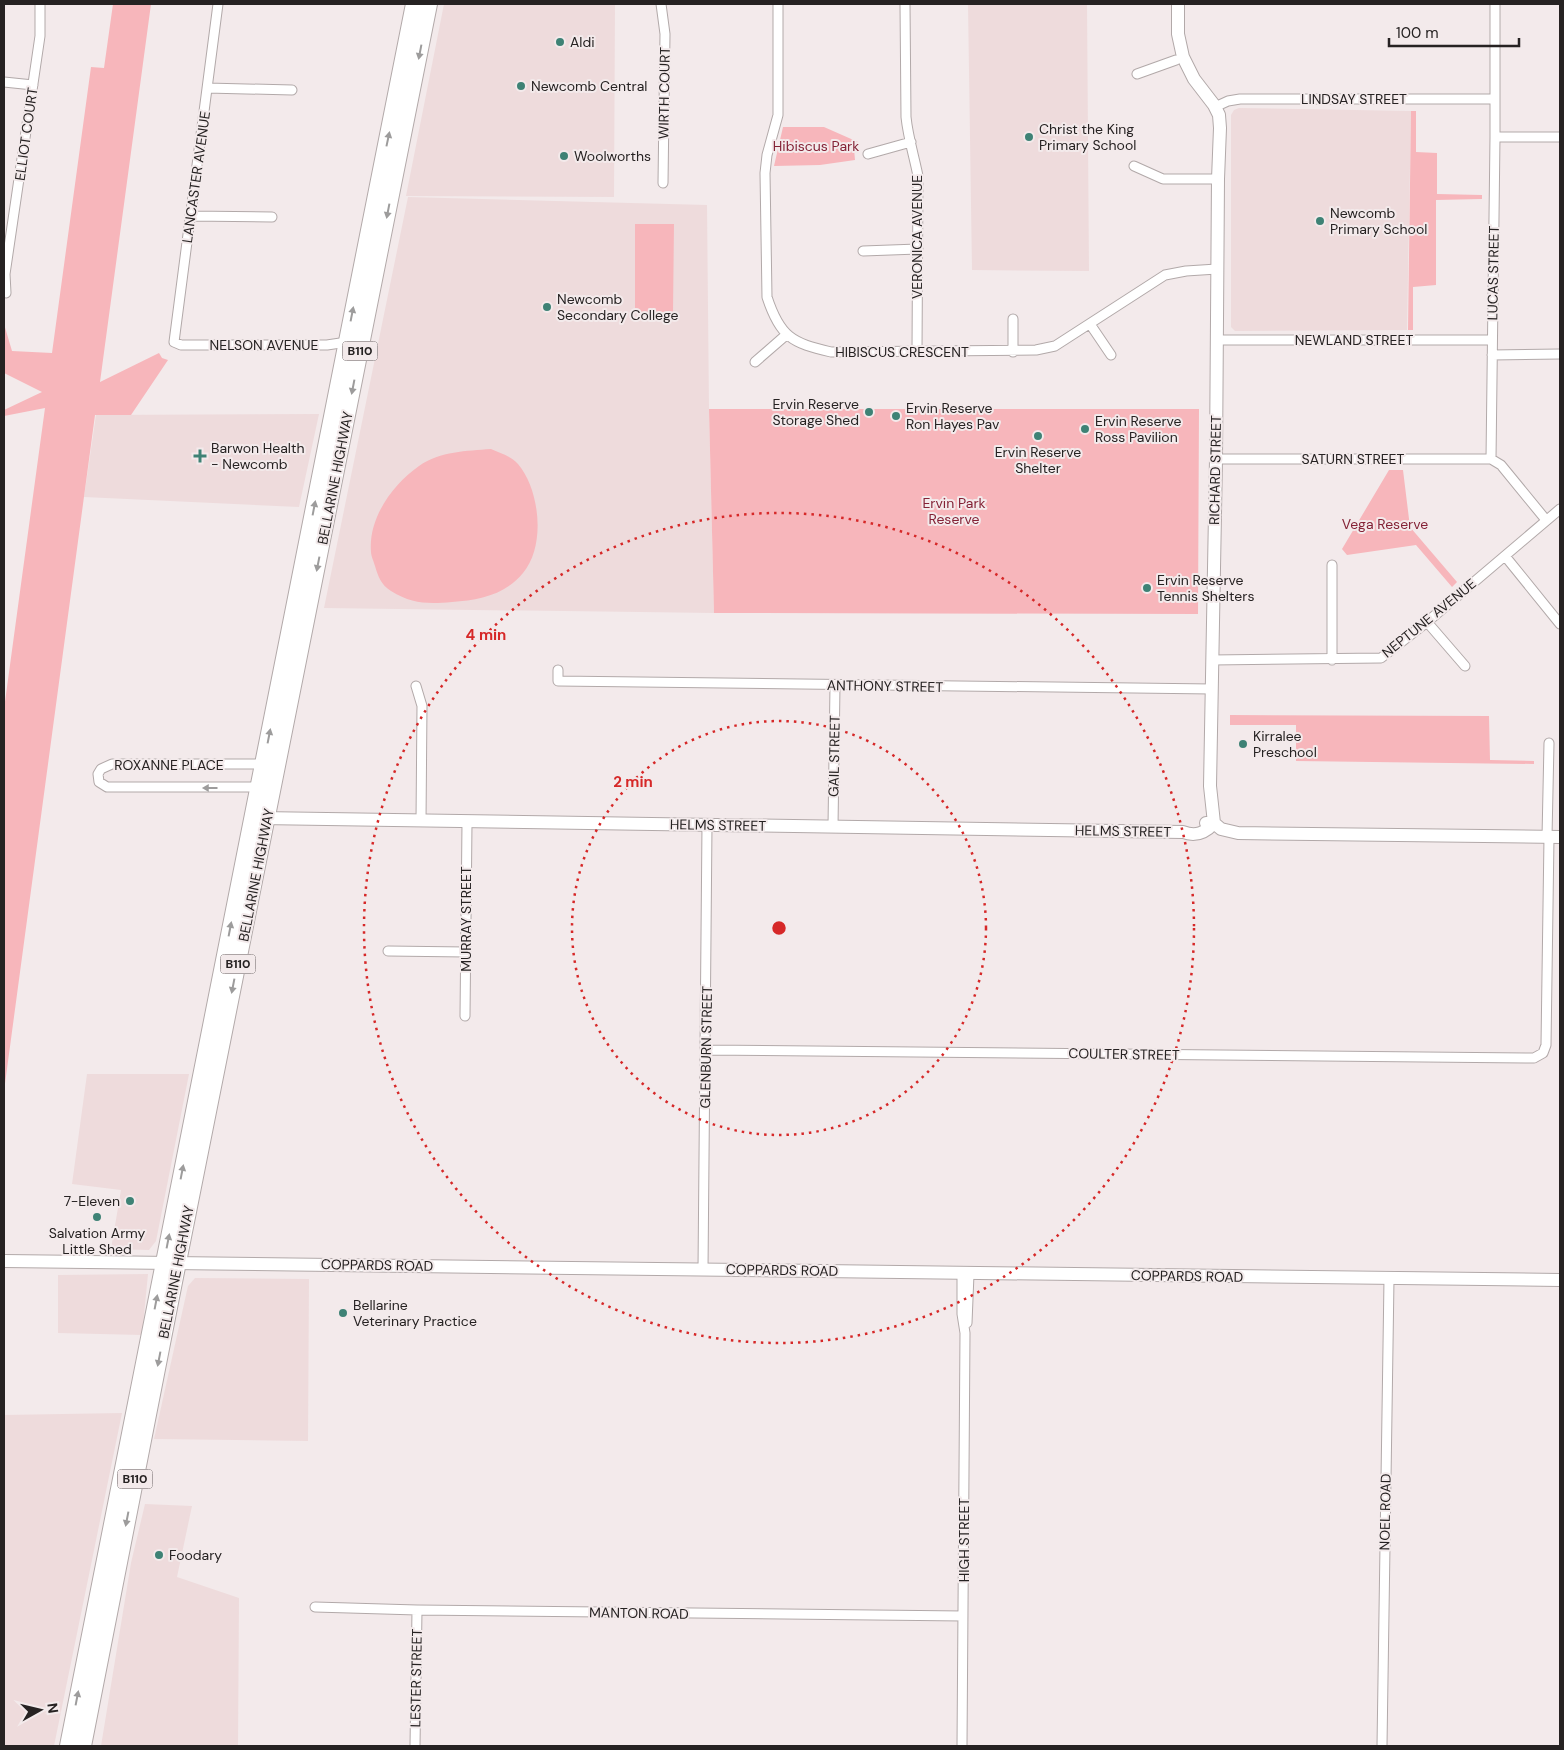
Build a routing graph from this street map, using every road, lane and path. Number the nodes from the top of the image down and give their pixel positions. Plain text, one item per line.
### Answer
1 (40, 4) edge
2 (218, 4) edge
3 (414, 4) edge
4 (430, 4) edge
5 (661, 4) edge
6 (778, 4) edge
7 (905, 4) edge
8 (1170, 4) edge
9 (1178, 4) edge
10 (1495, 4) edge
11 (1179, 59) junction
12 (1137, 74) dead end
13 (4, 82) edge
14 (33, 86) junction
15 (207, 88) junction
16 (292, 90) dead end
17 (1494, 99) junction
18 (1212, 109) junction
19 (1560, 136) edge
20 (1495, 138) junction
21 (911, 142) junction
22 (868, 154) dead end
23 (1134, 166) dead end
24 (1218, 179) junction
25 (663, 183) dead end
26 (190, 216) junction
27 (272, 217) dead end
28 (918, 249) junction
29 (863, 251) dead end
30 (1217, 268) junction
31 (6, 293) dead end
32 (1013, 319) dead end
33 (1090, 324) junction
34 (786, 335) junction
35 (1216, 340) junction
36 (1492, 340) junction
37 (347, 342) junction
38 (181, 345) joint
39 (917, 352) junction
40 (1013, 352) junction
41 (1560, 354) edge
42 (1111, 355) dead end
43 (1492, 355) junction
44 (755, 362) dead end
45 (1216, 459) junction
46 (1491, 459) junction
47 (1560, 509) edge
48 (1546, 520) junction
49 (1505, 556) junction
50 (1332, 565) dead end
51 (1427, 622) junction
52 (1560, 624) edge
53 (1212, 660) junction
54 (1332, 660) junction
55 (1465, 666) dead end
56 (558, 670) dead end
57 (836, 685) junction
58 (416, 686) dead end
59 (1212, 689) junction
60 (1548, 743) dead end
61 (263, 764) junction
62 (258, 788) junction
63 (260, 818) junction
64 (422, 821) junction
65 (467, 822) junction
66 (708, 825) junction
67 (1210, 825) junction
68 (833, 827) junction
69 (1552, 837) edge
70 (388, 951) dead end
71 (466, 952) junction
72 (465, 1016) dead end
73 (706, 1050) junction
74 (4, 1261) edge
75 (171, 1263) junction
76 (703, 1269) junction
77 (966, 1273) junction
78 (1389, 1279) junction
79 (1560, 1280) edge
80 (315, 1607) dead end
81 (417, 1610) junction
82 (963, 1616) junction
83 (68, 1746) edge
84 (83, 1746) edge
85 (414, 1746) edge
86 (962, 1746) edge
87 (1382, 1746) edge

1 - 14 street, ELLIOT COURT
2 - 15 street, LANCASTER AVENUE
37 -> 3 highway, BELLARINE HIGHWAY / B110
4 -> 63 highway, BELLARINE HIGHWAY / B110
5 - 25 street, WIRTH COURT
6 - 34 street
7 - 21 street, VERONICA AVENUE
8 - 11 street, RICHARD STREET
9 - 11 street, RICHARD STREET
10 - 17 street, LUCAS STREET
11 - 12 street
11 - 18 street, RICHARD STREET
13 - 14 street
14 - 31 street, ELLIOT COURT
15 - 16 street
15 - 26 street, LANCASTER AVENUE
17 - 18 street, LINDSAY STREET
17 - 20 street, LUCAS STREET
18 - 24 street, RICHARD STREET
19 - 20 street
20 - 36 street, LUCAS STREET
21 - 22 street
21 - 28 street, VERONICA AVENUE
23 - 24 street
24 - 30 street, RICHARD STREET
26 - 27 street
26 - 38 street, LANCASTER AVENUE
28 - 29 street
28 - 39 street, VERONICA AVENUE
30 - 33 street, HIBISCUS CRESCENT
30 - 35 street, RICHARD STREET
32 - 40 street
33 - 40 street, HIBISCUS CRESCENT
33 - 42 street
34 - 39 street, HIBISCUS CRESCENT
34 - 44 street
35 - 36 street, NEWLAND STREET
35 - 45 street, RICHARD STREET
36 - 43 street, LUCAS STREET
37 - 38 street, NELSON AVENUE
61 -> 37 highway, BELLARINE HIGHWAY / B110
39 - 40 street, HIBISCUS CRESCENT
41 - 43 street
43 - 46 street, LUCAS STREET
45 - 46 street, SATURN STREET
45 - 53 street, RICHARD STREET
46 - 48 street
47 - 48 street, NEPTUNE AVENUE
48 - 49 street, NEPTUNE AVENUE
49 - 51 street, NEPTUNE AVENUE
49 - 52 street
50 - 54 street
51 - 54 street, NEPTUNE AVENUE
51 - 55 street
53 - 54 street, NEPTUNE AVENUE
53 - 59 street, RICHARD STREET
56 - 57 street, ANTHONY STREET
57 - 59 street, ANTHONY STREET
57 - 68 street, GAIL STREET
58 - 64 street
59 - 67 street, RICHARD STREET
60 - 69 street
61 - 62 highway, BELLARINE HIGHWAY / B110
62 -> 61 street, ROXANNE PLACE
62 - 63 highway, BELLARINE HIGHWAY / B110
63 - 64 street, HELMS STREET
63 - 75 highway, BELLARINE HIGHWAY / B110
64 - 65 street, HELMS STREET
65 - 66 street, HELMS STREET
65 - 71 street, MURRAY STREET
66 - 68 street, HELMS STREET
66 - 73 street, GLENBURN STREET
67 - 68 street, HELMS STREET
67 - 69 street
69 - 73 street, COULTER STREET
70 - 71 street
71 - 72 street, MURRAY STREET
73 - 76 street, GLENBURN STREET
74 - 75 street, COPPARDS ROAD
75 - 76 street, COPPARDS ROAD
83 -> 75 highway, BELLARINE HIGHWAY / B110
75 -> 84 highway, BELLARINE HIGHWAY / B110
76 - 77 street, COPPARDS ROAD
77 - 78 street, COPPARDS ROAD
77 - 82 street, HIGH STREET
78 - 79 street, COPPARDS ROAD
78 - 87 street, NOEL ROAD
80 - 81 street, MANTON ROAD
81 - 82 street, MANTON ROAD
81 - 85 street, LESTER STREET
82 - 86 street, HIGH STREET

